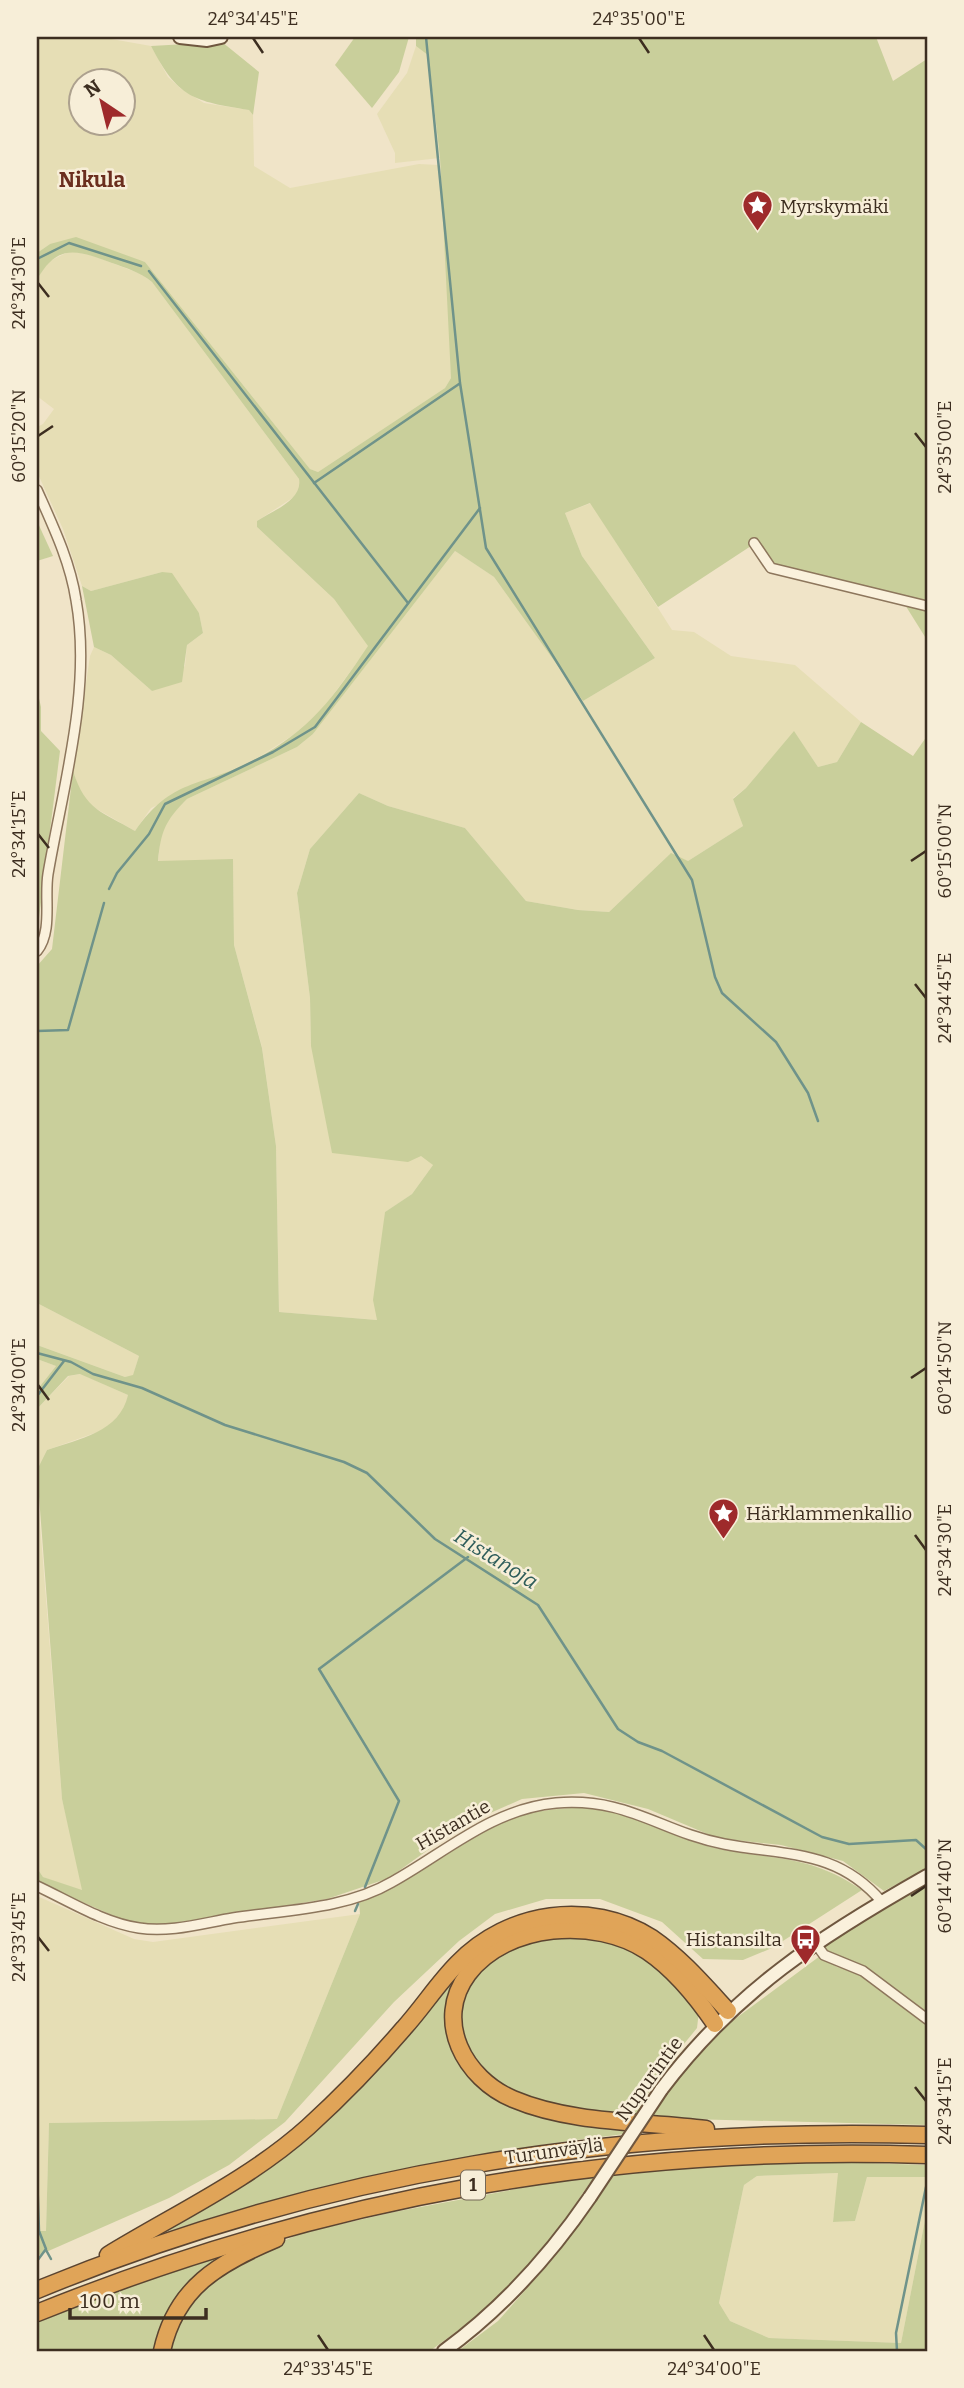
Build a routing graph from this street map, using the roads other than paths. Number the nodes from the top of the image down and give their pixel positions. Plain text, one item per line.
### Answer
1 (180, 37) edge
2 (221, 37) edge
3 (37, 490) edge
4 (754, 544) dead end
5 (927, 606) edge
6 (37, 951) edge
7 (927, 1876) edge
8 (37, 1886) edge
9 (882, 1902) junction
10 (816, 1944) junction
11 (729, 2011) junction
12 (927, 2019) edge
13 (715, 2024) junction
14 (754, 2134) junction
15 (927, 2135) edge
16 (927, 2155) edge
17 (302, 2225) junction
18 (76, 2274) junction
19 (37, 2290) edge
20 (37, 2313) edge
21 (162, 2351) edge
22 (444, 2351) edge

1 - 2 main road
3 - 6 street
4 - 5 street
7 - 9 main road, Nupurintie
8 - 9 street, Histantie
9 - 10 main road, Nupurintie
10 - 11 main road, Nupurintie
10 - 12 street
11 - 13 main road, Nupurintie
11 - 18 highway
13 - 14 highway
13 - 22 main road, Nupurintie, bridge
14 - 15 highway, Turunväylä / 1
14 - 18 highway, Turunväylä / 1
16 - 17 highway, Turunväylä / 1
17 - 20 highway, Turunväylä / 1
17 - 21 highway
18 - 19 highway, Turunväylä / 1

